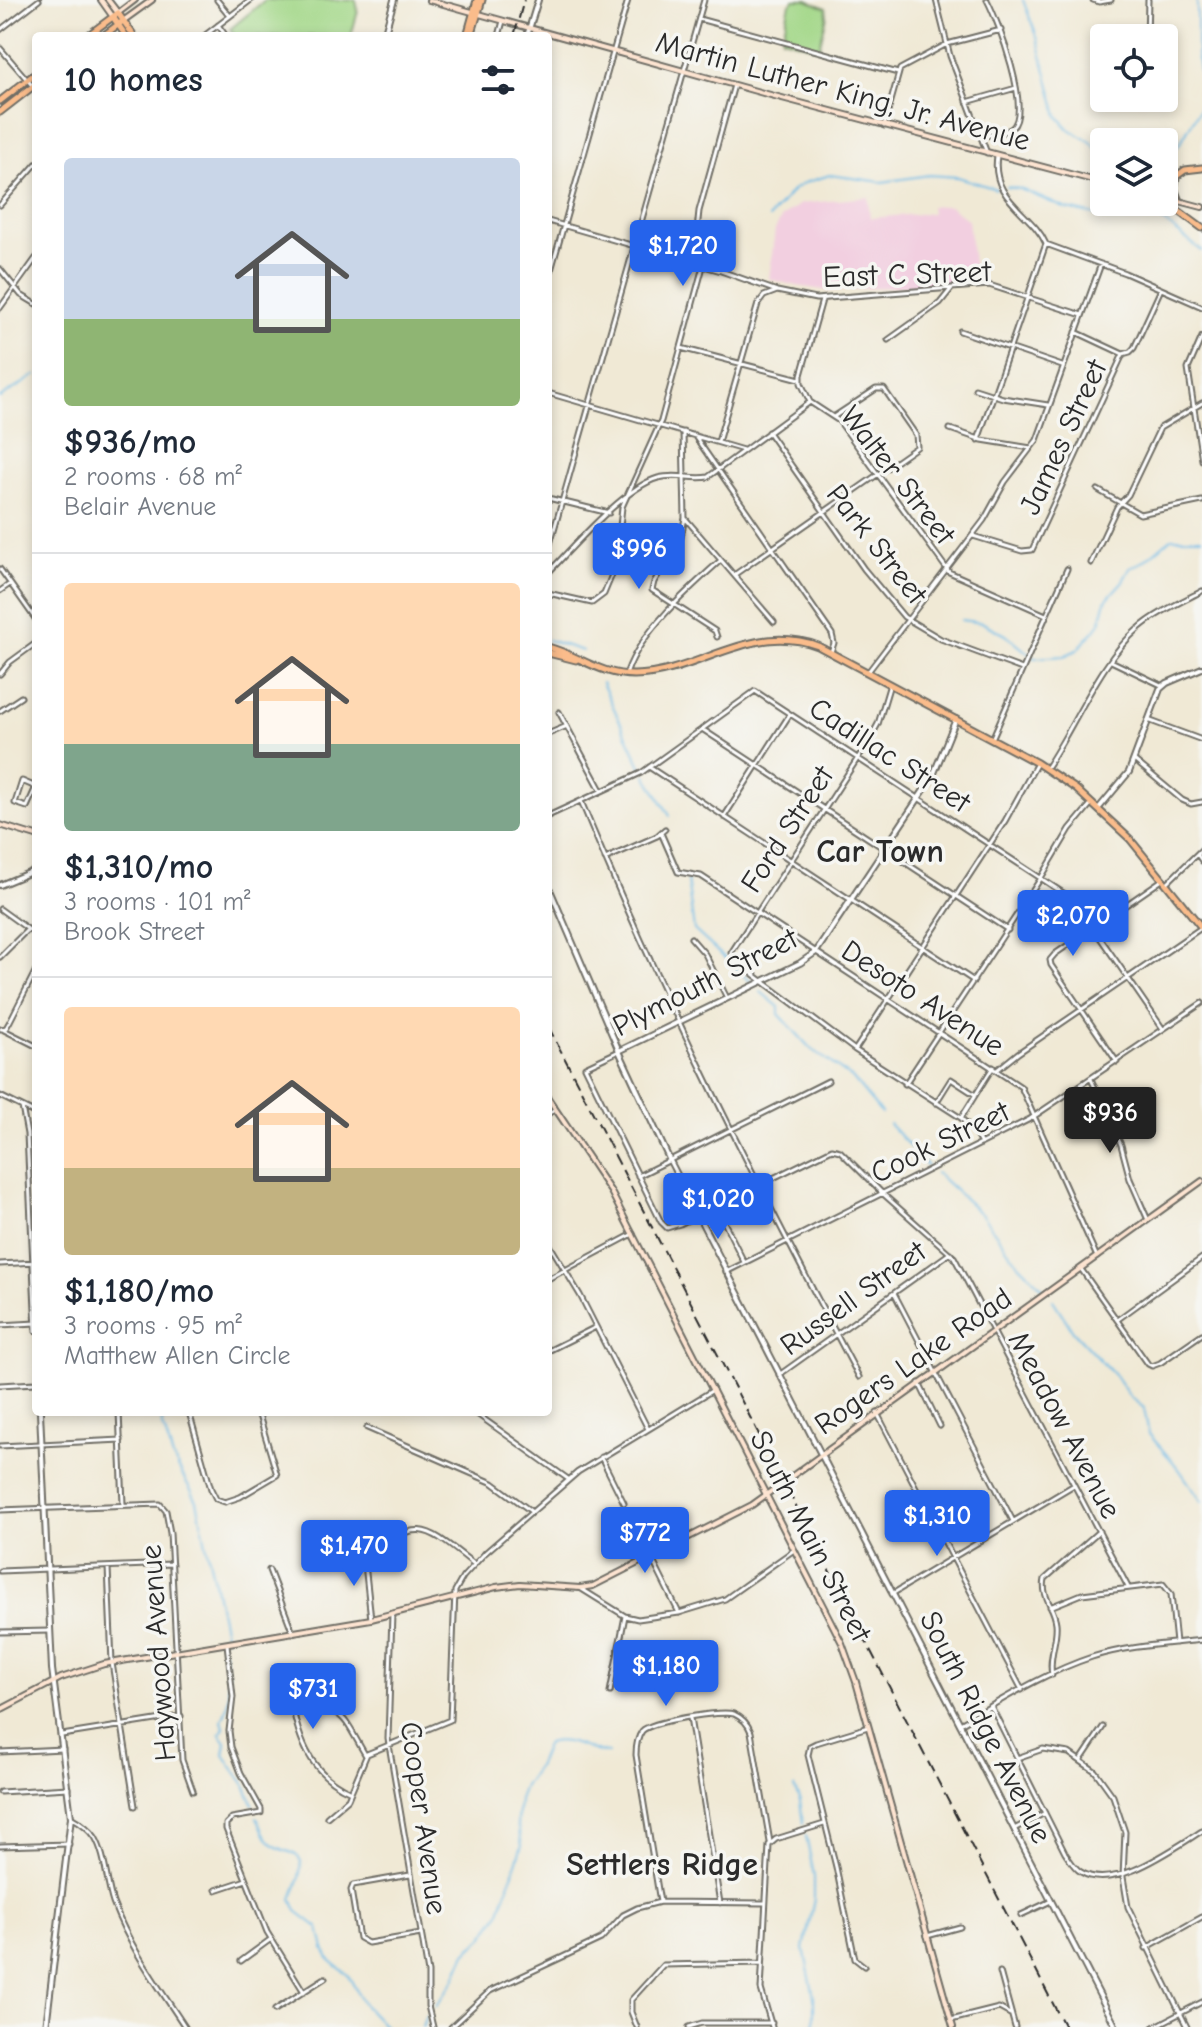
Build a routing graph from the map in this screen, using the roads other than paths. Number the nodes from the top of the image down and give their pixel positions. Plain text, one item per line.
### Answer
1 (39, 0) edge
2 (101, 0) edge
3 (108, 0) edge
4 (135, 0) edge
5 (152, 0) edge
6 (217, 0) edge
7 (251, 0) edge
8 (394, 0) edge
9 (429, 0) edge
10 (480, 0) edge
11 (538, 0) edge
12 (628, 0) edge
13 (704, 0) edge
14 (936, 0) edge
15 (987, 0) edge
16 (1111, 0) edge
17 (1148, 0) edge
18 (1093, 1) edge
19 (476, 13) junction
20 (115, 15) junction
21 (230, 16) junction
22 (699, 19) junction
23 (503, 21) junction
24 (121, 23) junction
25 (1147, 24) edge
26 (218, 25) junction
27 (529, 27) junction
28 (0, 30) edge
29 (1001, 30) junction
30 (92, 32) edge
31 (109, 32) edge
32 (124, 32) edge
33 (130, 32) edge
34 (209, 32) edge
35 (223, 32) edge
36 (385, 32) edge
37 (470, 32) edge
38 (500, 32) edge
39 (528, 32) edge
40 (546, 32) edge
41 (552, 34) edge
42 (947, 44) junction
43 (0, 48) edge
44 (613, 52) junction
45 (684, 71) junction
46 (898, 73) junction
47 (32, 76) edge
48 (27, 80) junction
49 (32, 84) edge
50 (734, 85) junction
51 (1016, 88) junction
52 (32, 89) edge
53 (0, 101) edge
54 (967, 102) junction
55 (0, 112) edge
56 (884, 126) junction
57 (981, 137) junction
58 (987, 153) junction
59 (997, 156) junction
60 (1202, 168) edge
61 (32, 169) edge
62 (1179, 174) joint
63 (1090, 179) edge
64 (1179, 201) joint
65 (0, 205) edge
66 (1202, 207) edge
67 (1178, 210) edge
68 (552, 222) edge
69 (564, 226) junction
70 (1202, 228) edge
71 (1046, 244) junction
72 (634, 246) junction
73 (32, 264) edge
74 (1101, 264) junction
75 (703, 266) junction
76 (552, 267) edge
77 (0, 269) edge
78 (15, 288) junction
79 (952, 288) junction
80 (1161, 289) junction
81 (777, 291) junction
82 (1029, 297) junction
83 (822, 300) junction
84 (32, 301) edge
85 (1202, 307) edge
86 (0, 308) edge
87 (1082, 315) junction
88 (960, 331) dead end
89 (1076, 332) junction
90 (1202, 337) edge
91 (888, 340) dead end
92 (681, 348) junction
93 (1011, 349) junction
94 (1123, 354) junction
95 (742, 362) junction
96 (1062, 366) junction
97 (800, 379) junction
98 (975, 389) dead end
99 (552, 394) edge
100 (994, 396) junction
101 (810, 402) junction
102 (1202, 403) edge
103 (590, 405) junction
104 (1048, 405) junction
105 (1193, 407) junction
106 (835, 416) junction
107 (659, 425) junction
108 (950, 429) dead end
109 (683, 432) junction
110 (768, 432) junction
111 (694, 435) junction
112 (978, 440) junction
113 (718, 442) junction
114 (1031, 448) junction
115 (743, 450) junction
116 (1202, 460) edge
117 (718, 470) junction
118 (683, 475) junction
119 (876, 476) junction
120 (1098, 490) dead end
121 (627, 495) junction
122 (552, 499) edge
123 (562, 501) junction
124 (1202, 501) edge
125 (1123, 503) junction
126 (824, 512) junction
127 (609, 513) junction
128 (685, 518) junction
129 (972, 536) junction
130 (552, 537) edge
131 (772, 548) junction
132 (721, 560) junction
133 (1091, 563) dead end
134 (0, 569) edge
135 (552, 569) edge
136 (947, 569) junction
137 (1067, 569) dead end
138 (734, 575) junction
139 (10, 584) junction
140 (0, 591) edge
141 (1202, 591) edge
142 (552, 594) edge
143 (673, 604) junction
144 (32, 614) edge
145 (1046, 615) junction
146 (907, 620) junction
147 (774, 622) dead end
148 (717, 637) dead end
149 (32, 646) edge
150 (552, 648) edge
151 (831, 652) junction
152 (552, 654) edge
153 (577, 660) junction
154 (1111, 661) junction
155 (1202, 668) edge
156 (1022, 669) junction
157 (868, 672) junction
158 (0, 674) edge
159 (627, 675) junction
160 (890, 684) junction
161 (1163, 686) junction
162 (21, 697) dead end
163 (0, 711) edge
164 (559, 712) dead end
165 (790, 714) junction
166 (956, 719) junction
167 (1148, 720) junction
168 (568, 726) junction
169 (702, 729) junction
170 (552, 732) edge
171 (992, 739) junction
172 (1202, 740) edge
173 (858, 758) junction
174 (1134, 760) junction
175 (1037, 763) junction
176 (757, 765) junction
177 (649, 767) junction
178 (1046, 768) junction
179 (32, 785) edge
180 (602, 791) junction
181 (32, 794) edge
182 (30, 797) joint
183 (919, 798) junction
184 (581, 801) junction
185 (1092, 802) junction
186 (1202, 803) edge
187 (1099, 808) junction
188 (824, 809) junction
189 (552, 814) edge
190 (724, 817) junction
191 (0, 825) edge
192 (32, 835) edge
193 (990, 845) junction
194 (1202, 849) edge
195 (885, 850) junction
196 (1197, 854) junction
197 (605, 859) junction
198 (790, 861) junction
199 (1202, 861) edge
200 (32, 872) edge
201 (1041, 878) junction
202 (1165, 881) junction
203 (0, 885) edge
204 (552, 894) edge
205 (956, 896) junction
206 (852, 901) junction
207 (0, 909) edge
208 (756, 912) junction
209 (1093, 927) junction
210 (1202, 928) edge
211 (28, 929) junction
212 (1008, 930) junction
213 (32, 932) edge
214 (691, 938) dead end
215 (922, 948) junction
216 (816, 952) junction
217 (0, 957) edge
218 (32, 978) edge
219 (1128, 978) junction
220 (764, 980) junction
221 (974, 981) junction
222 (727, 998) junction
223 (889, 999) junction
224 (1202, 1003) edge
225 (1081, 1010) junction
226 (679, 1022) junction
227 (1, 1029) edge
228 (1163, 1029) junction
229 (940, 1032) junction
230 (32, 1044) edge
231 (855, 1050) junction
232 (619, 1051) junction
233 (1117, 1062) junction
234 (995, 1068) junction
235 (1091, 1079) junction
236 (828, 1081) dead end
237 (905, 1084) junction
238 (976, 1095) junction
239 (0, 1096) edge
240 (936, 1103) junction
241 (552, 1104) edge
242 (22, 1107) junction
243 (555, 1109) junction
244 (552, 1111) edge
245 (32, 1112) edge
246 (1036, 1116) junction
247 (961, 1118) junction
248 (732, 1129) junction
249 (981, 1144) junction
250 (670, 1161) junction
251 (638, 1176) junction
252 (1202, 1181) edge
253 (760, 1184) junction
254 (882, 1193) junction
255 (716, 1206) junction
256 (697, 1216) junction
257 (1148, 1220) junction
258 (32, 1225) edge
259 (633, 1234) junction
260 (789, 1240) junction
261 (552, 1248) edge
262 (950, 1253) junction
263 (1097, 1257) junction
264 (1202, 1258) edge
265 (32, 1262) edge
266 (744, 1262) junction
267 (0, 1264) edge
268 (566, 1269) junction
269 (1081, 1269) junction
270 (726, 1272) junction
271 (552, 1277) edge
272 (894, 1293) junction
273 (1117, 1320) junction
274 (32, 1323) edge
275 (0, 1325) edge
276 (596, 1327) junction
277 (993, 1331) junction
278 (836, 1334) junction
279 (1202, 1334) edge
280 (552, 1349) edge
281 (935, 1372) junction
282 (779, 1375) junction
283 (859, 1377) dead end
284 (32, 1383) edge
285 (919, 1383) junction
286 (0, 1385) edge
287 (713, 1390) junction
288 (877, 1413) junction
289 (40, 1416) edge
290 (119, 1416) edge
291 (190, 1416) edge
292 (259, 1416) edge
293 (480, 1416) edge
294 (940, 1426) dead end
295 (367, 1428) dead end
296 (648, 1430) junction
297 (121, 1440) junction
298 (41, 1444) junction
299 (0, 1446) edge
300 (820, 1454) junction
301 (601, 1457) junction
302 (569, 1480) junction
303 (1074, 1485) junction
304 (766, 1494) junction
305 (624, 1503) dead end
306 (123, 1505) junction
307 (44, 1508) junction
308 (0, 1510) edge
309 (532, 1512) junction
310 (1013, 1521) junction
311 (635, 1525) dead end
312 (1099, 1531) junction
313 (795, 1549) junction
314 (651, 1558) junction
315 (953, 1558) junction
316 (172, 1564) junction
317 (474, 1564) junction
318 (108, 1567) junction
319 (47, 1570) junction
320 (269, 1570) dead end
321 (0, 1571) edge
322 (1128, 1587) junction
323 (580, 1588) junction
324 (892, 1594) junction
325 (455, 1597) junction
326 (1050, 1607) junction
327 (679, 1613) junction
328 (392, 1614) junction
329 (625, 1616) junction
330 (371, 1619) junction
331 (50, 1631) junction
332 (0, 1632) edge
333 (293, 1633) junction
334 (1202, 1640) edge
335 (1176, 1643) junction
336 (227, 1644) junction
337 (177, 1652) junction
338 (112, 1663) junction
339 (284, 1669) dead end
340 (1052, 1675) junction
341 (53, 1682) junction
342 (1022, 1690) junction
343 (610, 1692) dead end
344 (991, 1706) junction
345 (0, 1710) edge
346 (295, 1713) junction
347 (181, 1716) junction
348 (690, 1718) junction
349 (960, 1724) junction
350 (122, 1725) junction
351 (868, 1727) junction
352 (1103, 1727) dead end
353 (61, 1735) junction
354 (389, 1743) junction
355 (63, 1749) junction
356 (0, 1752) edge
357 (366, 1756) junction
358 (1017, 1758) junction
359 (1081, 1760) junction
360 (68, 1788) junction
361 (193, 1791) dead end
362 (0, 1792) edge
363 (351, 1792) junction
364 (135, 1806) dead end
365 (1045, 1813) junction
366 (71, 1817) junction
367 (327, 1817) dead end
368 (825, 1824) junction
369 (1014, 1829) junction
370 (1202, 1831) edge
371 (770, 1842) junction
372 (69, 1844) junction
373 (0, 1846) edge
374 (1123, 1874) junction
375 (411, 1875) junction
376 (246, 1880) junction
377 (216, 1890) dead end
378 (1051, 1901) junction
379 (660, 1902) junction
380 (720, 1903) junction
381 (765, 1903) junction
382 (1021, 1915) dead end
383 (1202, 1917) edge
384 (960, 1927) dead end
385 (421, 1934) junction
386 (927, 1936) junction
387 (271, 1939) junction
388 (1146, 1948) junction
389 (241, 1961) dead end
390 (762, 1963) junction
391 (864, 1966) dead end
392 (1000, 1972) dead end
393 (325, 1978) dead end
394 (304, 1992) junction
395 (1202, 2002) edge
396 (275, 2010) dead end
397 (1180, 2013) junction
398 (1010, 2014) junction
399 (951, 2020) junction
400 (772, 2025) edge
401 (46, 2027) edge
402 (185, 2027) edge
403 (433, 2027) edge
404 (451, 2027) edge
405 (637, 2027) edge
406 (689, 2027) edge
407 (953, 2027) edge
408 (1015, 2027) edge
409 (1116, 2027) edge
410 (1154, 2027) edge
411 (1187, 2027) edge

1 - 28 street
2 - 20 main road
3 - 20 main road
4 - 20 main road
5 - 24 main road
6 - 21 street
7 - 21 street
8 - 36 street
9 - 19 main road, Martin Luther King, Jr. Avenue
10 - 19 main road
11 - 27 street
12 - 44 street
13 - 22 street
14 - 42 street
15 - 29 street
16 - 18 street
17 - 25 street
19 - 23 main road, Martin Luther King, Jr. Avenue
19 - 37 main road
20 - 24 main road
20 - 30 main road
21 - 26 street
22 - 45 street
22 - 46 street
23 - 27 main road, Martin Luther King, Jr. Avenue
23 - 38 street
24 - 31 main road
24 - 32 main road
24 - 33 main road
26 - 34 street
26 - 35 street
27 - 39 street
27 - 40 main road, Martin Luther King, Jr. Avenue
29 - 42 street
29 - 51 street
41 - 44 main road, Martin Luther King, Jr. Avenue
42 - 46 street
42 - 54 street
43 - 48 street
44 - 45 main road, Martin Luther King, Jr. Avenue
44 - 69 street
45 - 50 main road, Martin Luther King, Jr. Avenue
45 - 72 street
46 - 56 street
47 - 48 main road
48 - 49 street
48 - 53 main road
50 - 56 main road, Martin Luther King, Jr. Avenue
50 - 75 street
51 - 54 street
51 - 57 street
52 - 55 main road
54 - 57 street
56 - 58 main road, Martin Luther King, Jr. Avenue
57 - 58 street
58 - 59 main road, Martin Luther King, Jr. Avenue
59 - 63 main road, Martin Luther King, Jr. Avenue
59 - 71 street
60 - 62 main road
61 - 65 street
62 - 64 main road
64 - 66 main road
67 - 70 main road
68 - 69 street, East C Street
69 - 72 street, East C Street
69 - 76 street
71 - 74 street
71 - 82 street
72 - 75 street, East C Street
72 - 103 street
73 - 78 street
74 - 80 street
74 - 87 street
75 - 81 street, East C Street
75 - 92 street
77 - 78 street
78 - 84 street
78 - 86 street
79 - 82 street, East C Street
79 - 83 street, East C Street
79 - 91 street
80 - 85 street
80 - 94 street, James Street
81 - 83 street, East C Street
81 - 95 street
82 - 87 street, East C Street
82 - 93 street
83 - 97 street
87 - 89 street
88 - 93 street
89 - 94 street
89 - 96 street
90 - 105 street
92 - 95 street
92 - 107 street
93 - 96 street
93 - 100 street
94 - 129 street, James Street
95 - 97 street
95 - 113 street
96 - 104 street
97 - 101 street, Walter Street
98 - 100 street
99 - 103 street
100 - 104 street
100 - 112 street
101 - 106 street, Walter Street
101 - 110 street
102 - 105 street
103 - 107 street
103 - 123 street
104 - 114 street
105 - 116 street
105 - 125 street
106 - 119 street, Walter Street
106 - 119 street
107 - 109 street
107 - 121 street
108 - 112 street
109 - 111 street
109 - 118 street
110 - 115 street
110 - 126 street, Park Street
111 - 113 street
111 - 117 street
112 - 114 street
113 - 115 street
114 - 129 street
115 - 117 street
117 - 118 street
117 - 131 street
118 - 121 street
118 - 128 street
119 - 126 street
119 - 136 street, Walter Street
120 - 125 street
121 - 127 street
121 - 142 street
122 - 123 street
123 - 127 street
123 - 130 street
124 - 125 street
125 - 133 street
126 - 131 street
126 - 146 street, Park Street
127 - 135 street
128 - 132 street
128 - 143 street
129 - 136 street
131 - 138 street
131 - 151 street
132 - 138 street
132 - 143 street
134 - 139 street
136 - 145 street, Walter Street
136 - 146 street
137 - 145 street
138 - 147 street
139 - 140 street
139 - 144 street
141 - 154 street
143 - 148 street
143 - 159 street
145 - 156 street
146 - 156 street, Park Street
146 - 157 street
149 - 158 street
150 - 153 main road
151 - 157 main road
151 - 159 main road
152 - 153 main road
153 - 159 main road
154 - 161 street
154 - 178 street
155 - 161 street
156 - 171 street
157 - 160 main road
160 - 166 main road
160 - 173 street, Ford Street
161 - 167 street
162 - 163 street
164 - 168 street
165 - 169 street, Cadillac Street
165 - 173 street, Cadillac Street
165 - 176 street
166 - 171 main road
166 - 183 street, Plymouth Street
167 - 172 street
167 - 174 street
168 - 170 street
168 - 180 street
169 - 176 street
169 - 177 street, Cadillac Street
171 - 175 main road
173 - 183 street, Cadillac Street
173 - 188 street, Ford Street
174 - 186 street
174 - 187 street
175 - 178 main road
175 - 193 street
176 - 188 street
176 - 190 street
177 - 180 street, Cadillac Street
177 - 190 street
178 - 185 main road
179 - 182 street
180 - 184 street, Cadillac Street
181 - 182 street
183 - 193 street, Cadillac Street
183 - 195 street, Plymouth Street
184 - 189 street, Cadillac Street
184 - 197 street
185 - 187 main road
185 - 201 street
187 - 202 main road
188 - 195 street
188 - 198 street, Ford Street
190 - 198 street
191 - 192 main road
193 - 201 street, Cadillac Street
193 - 205 street
194 - 196 street
195 - 205 street
195 - 206 street, Plymouth Street
196 - 199 street
196 - 202 street
197 - 208 street, Desoto Avenue
197 - 226 street
198 - 206 street
198 - 208 street, Ford Street
200 - 203 street
201 - 209 street, Cadillac Street
201 - 212 street
202 - 209 street
202 - 210 main road
204 - 232 street, South Ridge Avenue
205 - 212 street
205 - 215 street
206 - 215 street
206 - 216 street, Plymouth Street
207 - 211 street
208 - 216 street, Desoto Avenue
208 - 220 street, Ford Street
209 - 219 street, Cadillac Street
209 - 225 street
210 - 219 street
211 - 213 street
211 - 217 street
212 - 221 street
214 - 222 street
215 - 221 street
215 - 223 street
216 - 220 street, Plymouth Street
216 - 223 street, Desoto Avenue
218 - 227 street
219 - 225 street
219 - 228 street, Cadillac Street
220 - 222 street, Plymouth Street
220 - 231 street
221 - 229 street
222 - 226 street, Plymouth Street
223 - 229 street, Desoto Avenue
223 - 231 street
224 - 228 street, Cook Street
225 - 233 street
225 - 234 street
226 - 232 street, Plymouth Street
226 - 248 street
227 - 230 street
228 - 233 street, Cook Street
229 - 234 street, Desoto Avenue
229 - 237 street
231 - 237 street
232 - 250 street, South Ridge Avenue
232 - 251 street, Plymouth Street
233 - 235 street, Cook Street
234 - 238 street
234 - 246 street, Desoto Avenue
235 - 246 street, Cook Street
235 - 257 street
236 - 248 street
237 - 240 street
238 - 240 street
238 - 247 street
239 - 242 street
240 - 247 street
241 - 243 main road, South Main Street
242 - 245 street
242 - 258 street
243 - 244 street
243 - 259 main road, South Main Street
246 - 249 street, Cook Street
246 - 263 street, Desoto Avenue
247 - 249 street
248 - 250 street
248 - 253 street
249 - 254 street, Cook Street
250 - 251 street
250 - 256 street, South Ridge Avenue
251 - 256 street
252 - 257 main road, Rogers Lake Road
253 - 254 street, Meadow Avenue
253 - 255 street
253 - 260 street
254 - 260 street, Cook Street
254 - 262 street, Meadow Avenue
255 - 256 street
255 - 266 street
256 - 270 street, South Ridge Avenue
257 - 263 main road, Rogers Lake Road
259 - 268 street
259 - 287 main road, South Main Street
260 - 266 street, Cook Street
260 - 278 street
261 - 268 street
262 - 272 street, Russell Street
262 - 277 street, Meadow Avenue
263 - 269 main road, Rogers Lake Road
264 - 273 street
265 - 267 street
266 - 270 street, Cook Street
268 - 271 street
268 - 276 street
269 - 273 street
269 - 277 main road, Rogers Lake Road
270 - 282 street, South Ridge Avenue
272 - 278 street, Russell Street
272 - 281 street
273 - 279 street
274 - 275 street
276 - 280 street
276 - 296 street
277 - 281 main road, Rogers Lake Road
277 - 303 street, Meadow Avenue
278 - 282 street, Russell Street
278 - 283 street
281 - 285 main road, Rogers Lake Road
281 - 310 street
282 - 300 street, South Ridge Avenue
284 - 286 street
285 - 288 main road, Rogers Lake Road
285 - 294 street
287 - 296 street
287 - 304 main road, South Main Street
288 - 300 main road, Rogers Lake Road
288 - 315 street
289 - 298 street
290 - 297 street
291 - 292 street
293 - 302 street
295 - 309 street
296 - 301 street
297 - 298 street
297 - 306 street
298 - 299 street
298 - 307 street
300 - 304 main road, Rogers Lake Road
300 - 324 street, South Ridge Avenue
301 - 302 street
301 - 305 street
302 - 309 street
303 - 310 street
303 - 312 street, Meadow Avenue
304 - 313 main road, South Main Street
304 - 314 main road, Rogers Lake Road
306 - 307 street
306 - 316 street, Haywood Avenue
307 - 308 street
307 - 319 street
309 - 317 street
310 - 315 street
311 - 314 street
312 - 322 street, Meadow Avenue
312 - 326 street
313 - 327 street
313 - 351 main road, South Main Street
314 - 323 main road, Rogers Lake Road
314 - 327 street
315 - 324 street
315 - 342 street
316 - 318 street
316 - 337 street, Haywood Avenue
317 - 325 street
317 - 330 street
318 - 319 street
318 - 338 street
319 - 321 street
319 - 331 street
320 - 333 street
322 - 326 street
322 - 335 street
323 - 325 main road, Rogers Lake Road
323 - 329 street
324 - 349 street, South Ridge Avenue
325 - 328 main road, Rogers Lake Road
325 - 354 street
326 - 340 street
327 - 329 street
328 - 330 main road, Rogers Lake Road
328 - 354 street, Cooper Avenue
329 - 343 street
330 - 333 main road, Rogers Lake Road
331 - 332 street
331 - 341 street
333 - 336 main road, Rogers Lake Road
334 - 335 street
335 - 340 street
336 - 337 main road, Rogers Lake Road
336 - 376 street
337 - 338 main road, Rogers Lake Road
337 - 347 street, Haywood Avenue
338 - 341 main road, Rogers Lake Road
338 - 350 street
339 - 346 street
340 - 342 street
341 - 345 main road, Rogers Lake Road
341 - 353 street
342 - 344 street
344 - 349 street
344 - 358 street
346 - 357 street
346 - 363 street
347 - 350 street
347 - 361 street, Haywood Avenue
348 - 371 street
348 - 379 street
348 - 380 street
349 - 369 street, South Ridge Avenue
350 - 353 street
350 - 364 street
351 - 368 street
351 - 386 main road, South Main Street
352 - 359 street
353 - 355 street
354 - 357 street
354 - 375 street, Cooper Avenue
355 - 356 street
355 - 360 street
357 - 363 street
358 - 359 street
358 - 365 street
359 - 374 street
360 - 362 street
360 - 366 street
363 - 367 street
365 - 369 street
365 - 374 street
366 - 372 street
366 - 402 street
368 - 371 street
368 - 391 street
369 - 378 street, South Ridge Avenue
370 - 374 street
371 - 381 street
372 - 373 street
372 - 401 street
374 - 388 street
375 - 385 street, Cooper Avenue
375 - 385 street
376 - 377 street
376 - 387 street
378 - 382 street
378 - 409 street, South Ridge Avenue
379 - 380 street
379 - 404 street
380 - 381 street
381 - 390 street
383 - 388 street
384 - 386 street
385 - 403 street, Cooper Avenue
386 - 399 main road, South Main Street
387 - 389 street
387 - 394 street
388 - 397 street
390 - 400 street
390 - 405 street
392 - 398 street
393 - 394 street
394 - 396 street
395 - 397 street
397 - 410 street
397 - 411 street
398 - 399 street
398 - 408 street
399 - 407 main road, South Main Street
400 - 406 street

